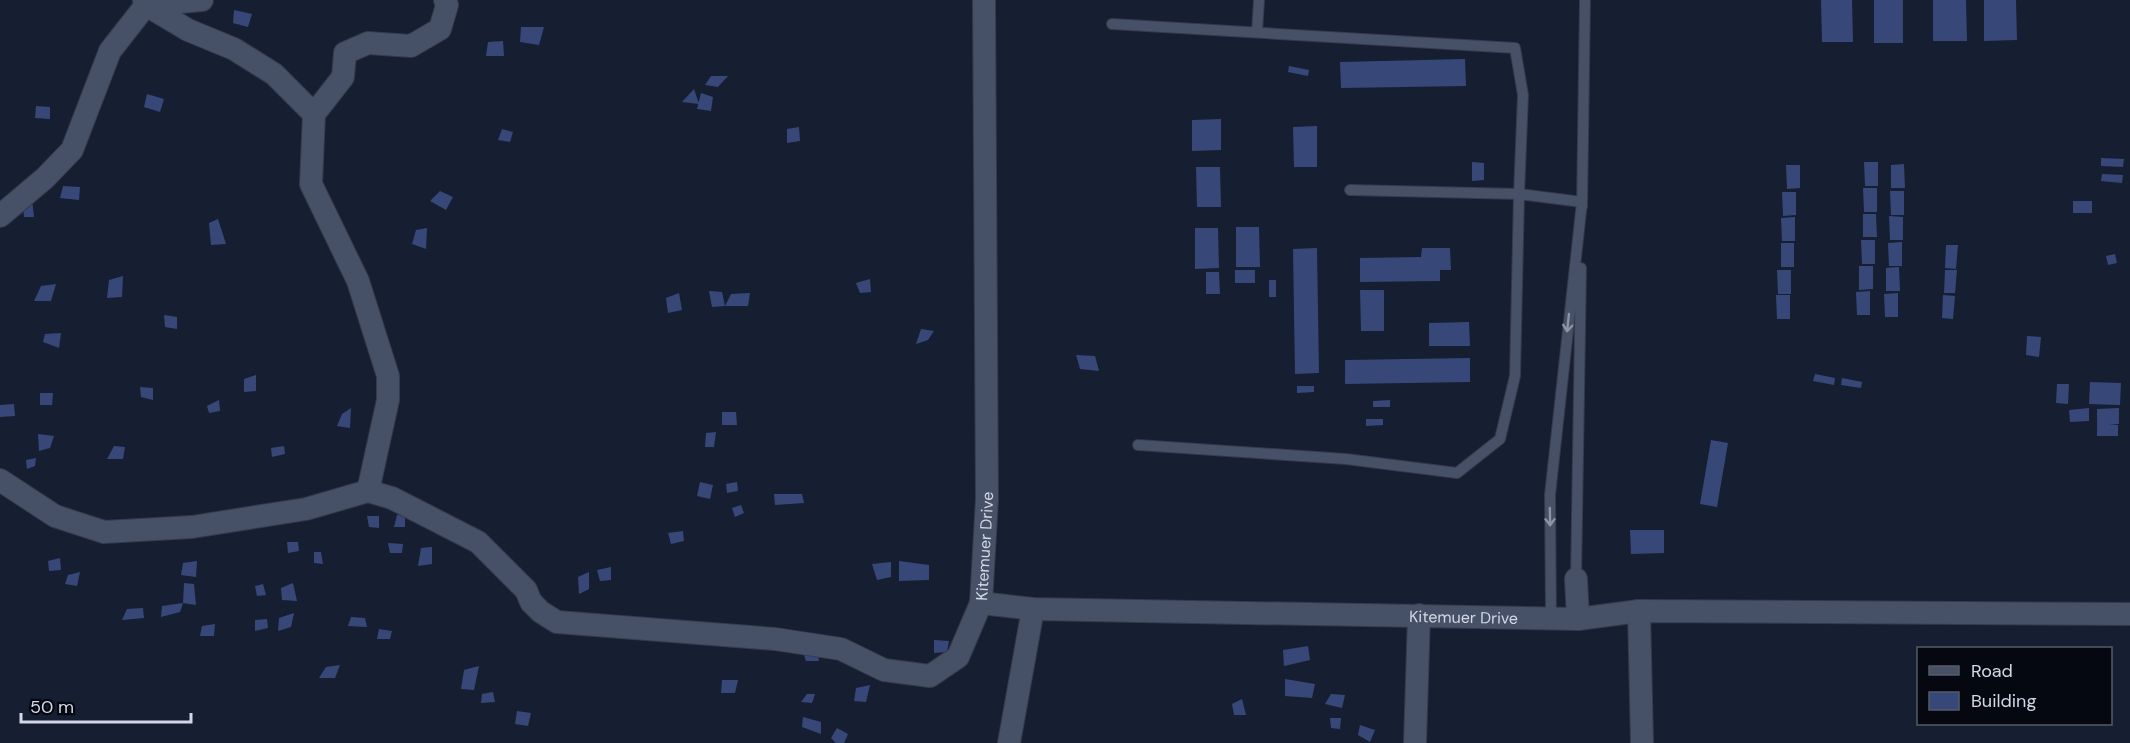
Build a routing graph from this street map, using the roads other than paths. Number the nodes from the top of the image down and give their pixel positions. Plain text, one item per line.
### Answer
1 (202, 0) edge
2 (445, 0) edge
3 (984, 0) edge
4 (1259, 0) edge
5 (1585, 0) edge
6 (144, 2) edge
7 (1112, 24) dead end
8 (1257, 32) junction
9 (314, 114) junction
10 (1350, 190) dead end
11 (1519, 194) junction
12 (1582, 202) junction
13 (0, 216) edge
14 (1138, 445) dead end
15 (0, 480) edge
16 (368, 491) junction
17 (1576, 579) joint
18 (981, 603) junction
19 (1033, 609) junction
20 (1639, 611) junction
21 (2130, 614) edge
22 (1419, 615) junction
23 (1551, 617) junction
24 (1578, 619) junction
25 (1009, 743) edge
26 (1415, 743) edge
27 (1642, 743) edge

1 - 6 street
2 - 9 street
3 - 18 street, Kitemuer Drive
4 - 8 lane
5 - 12 lane
6 - 9 street
6 - 13 street
7 - 8 lane
8 - 11 lane
9 - 16 street
10 - 11 lane
11 - 12 lane
11 - 14 lane
12 - 17 lane
12 -> 23 lane
15 - 16 street
16 - 18 street
17 - 24 street
18 - 19 street, Kitemuer Drive
19 - 22 street, Kitemuer Drive
19 - 25 street
20 - 21 street, Kitemuer Drive
20 - 24 street, Kitemuer Drive
20 - 27 street
22 - 23 street, Kitemuer Drive
22 - 26 street
23 - 24 street, Kitemuer Drive

